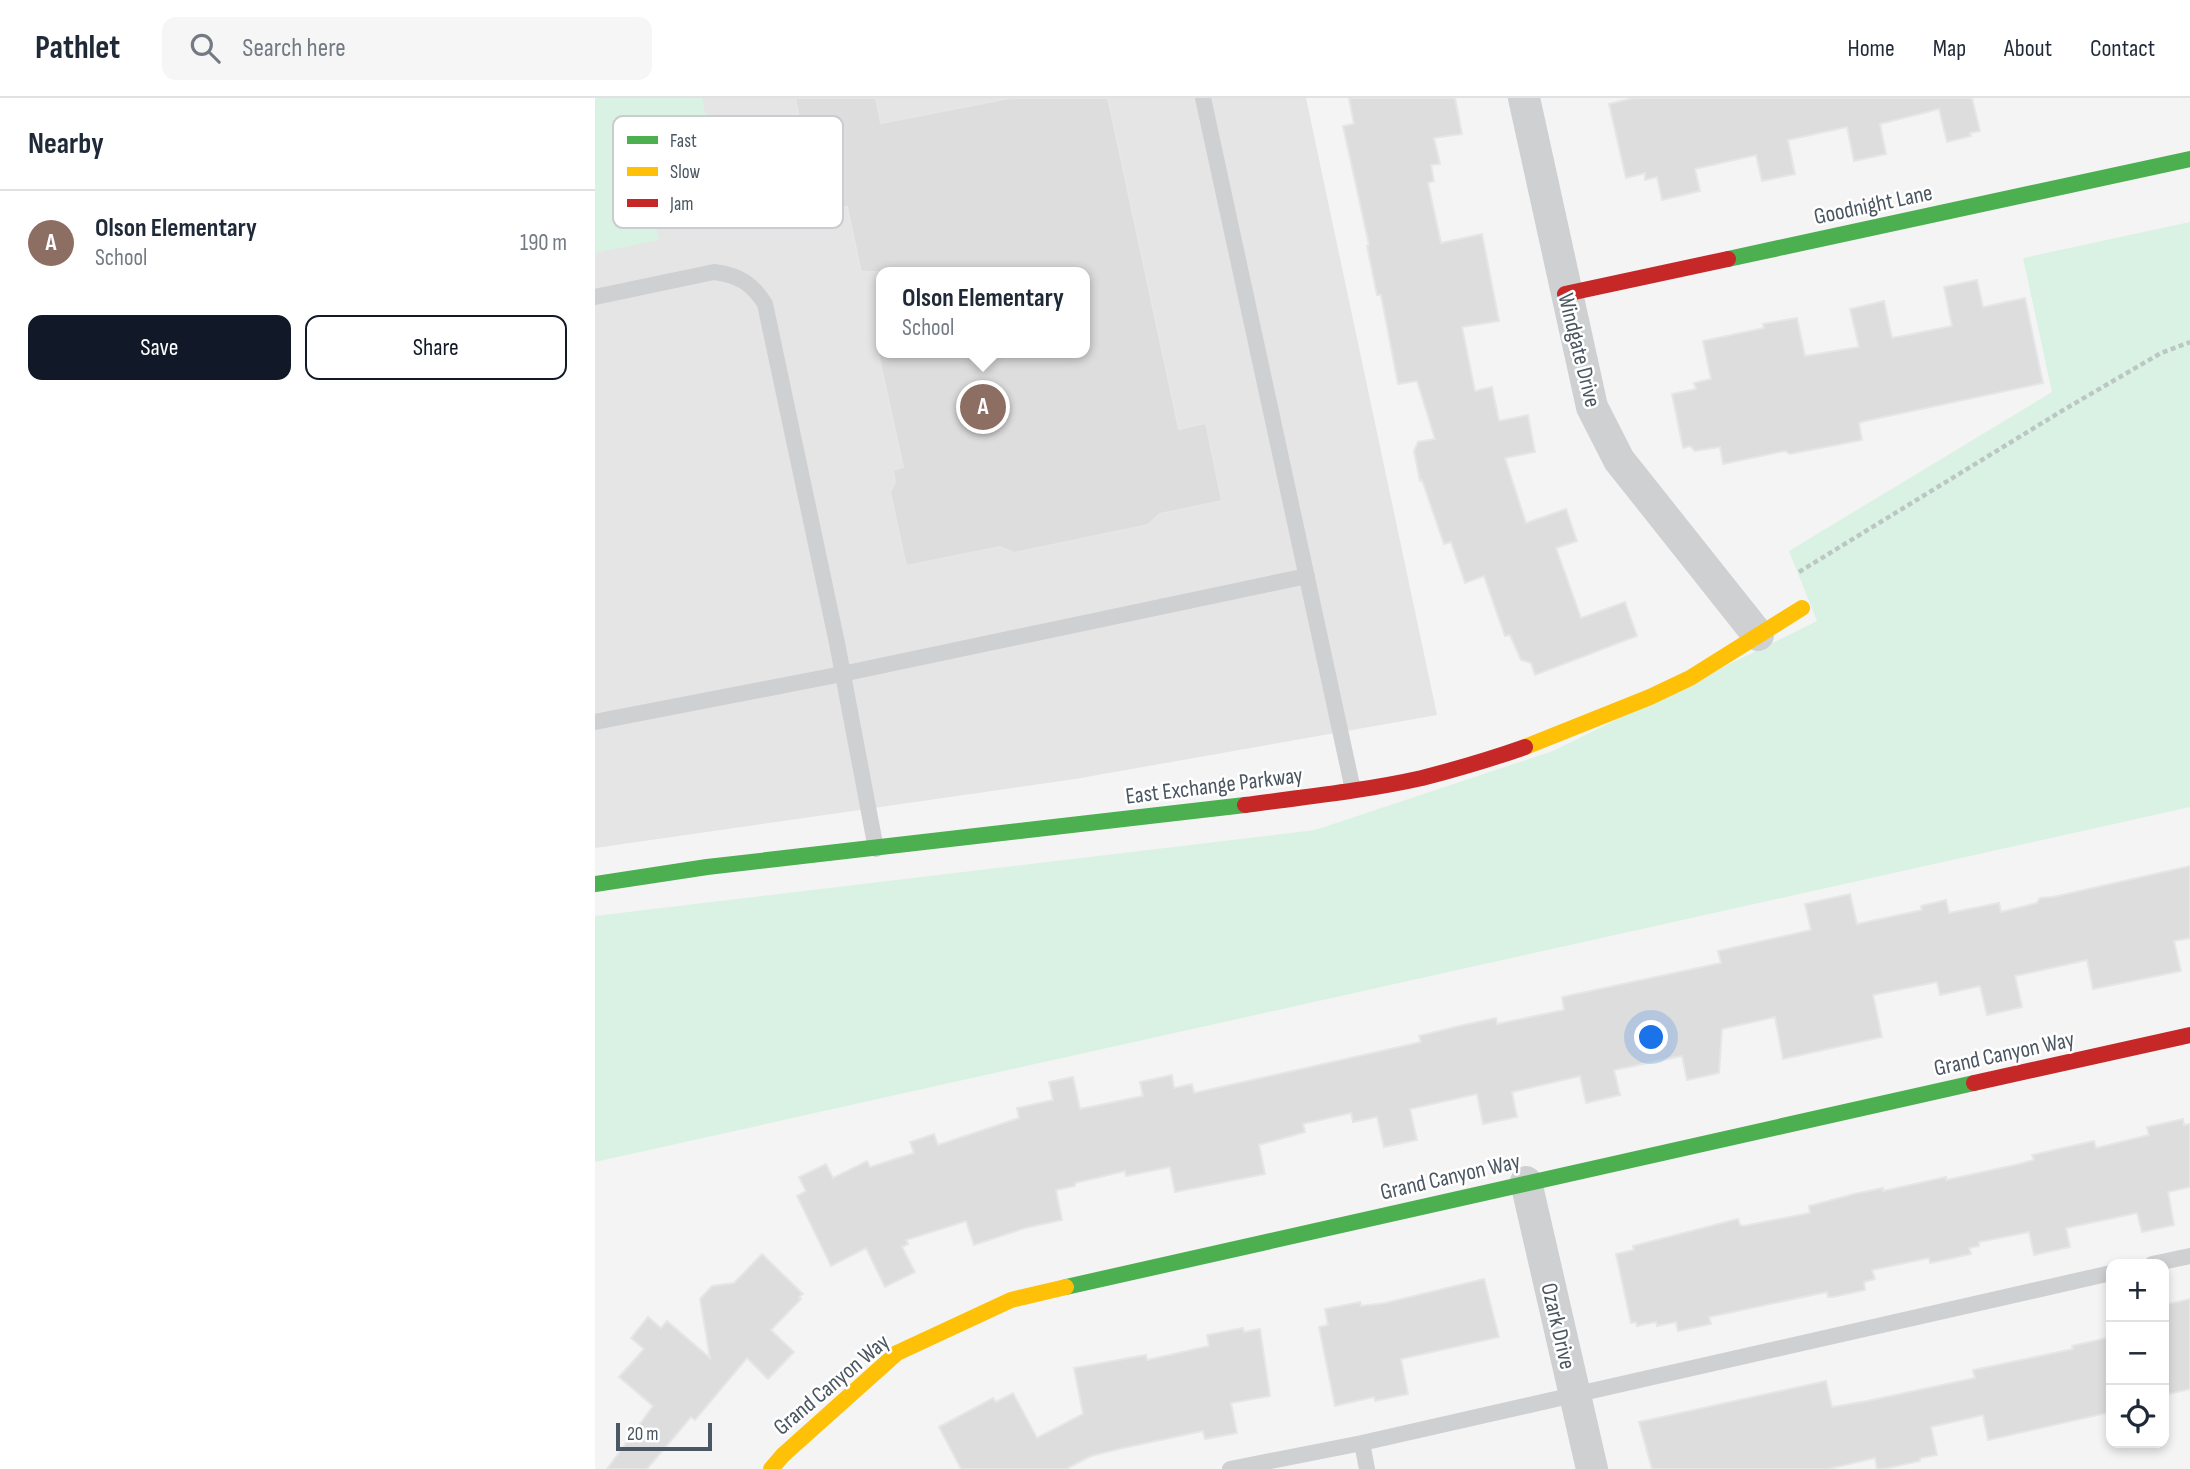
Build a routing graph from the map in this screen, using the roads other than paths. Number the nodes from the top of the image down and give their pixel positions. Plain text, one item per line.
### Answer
1 (1203, 98) edge
2 (1524, 98) edge
3 (2190, 159) edge
4 (1565, 294) junction
5 (595, 297) edge
6 (1307, 576) junction
7 (1802, 608) dead end
8 (1758, 635) junction
9 (842, 674) junction
10 (595, 722) edge
11 (1353, 790) junction
12 (876, 849) junction
13 (595, 884) edge
14 (2190, 1035) edge
15 (1526, 1182) junction
16 (2190, 1256) edge
17 (2169, 1260) edge
18 (2106, 1274) edge
19 (1575, 1394) junction
20 (1362, 1443) junction
21 (771, 1469) edge
22 (1230, 1469) edge
23 (1367, 1469) edge
24 (1592, 1469) edge

1 - 6 lane
2 - 4 street, Windgate Drive
3 - 4 street, Goodnight Lane
4 - 8 street, Windgate Drive
5 - 9 lane
6 - 9 lane
6 - 11 lane
7 - 8 street, East Exchange Parkway
8 - 11 street, East Exchange Parkway
9 - 10 lane
9 - 12 lane
11 - 12 street, East Exchange Parkway
12 - 13 street, East Exchange Parkway
14 - 15 street, Grand Canyon Way
15 - 19 street, Ozark Drive
15 - 21 street, Grand Canyon Way
16 - 17 lane
18 - 19 lane
19 - 20 lane
19 - 24 street, Ozark Drive
20 - 22 lane
20 - 23 lane

